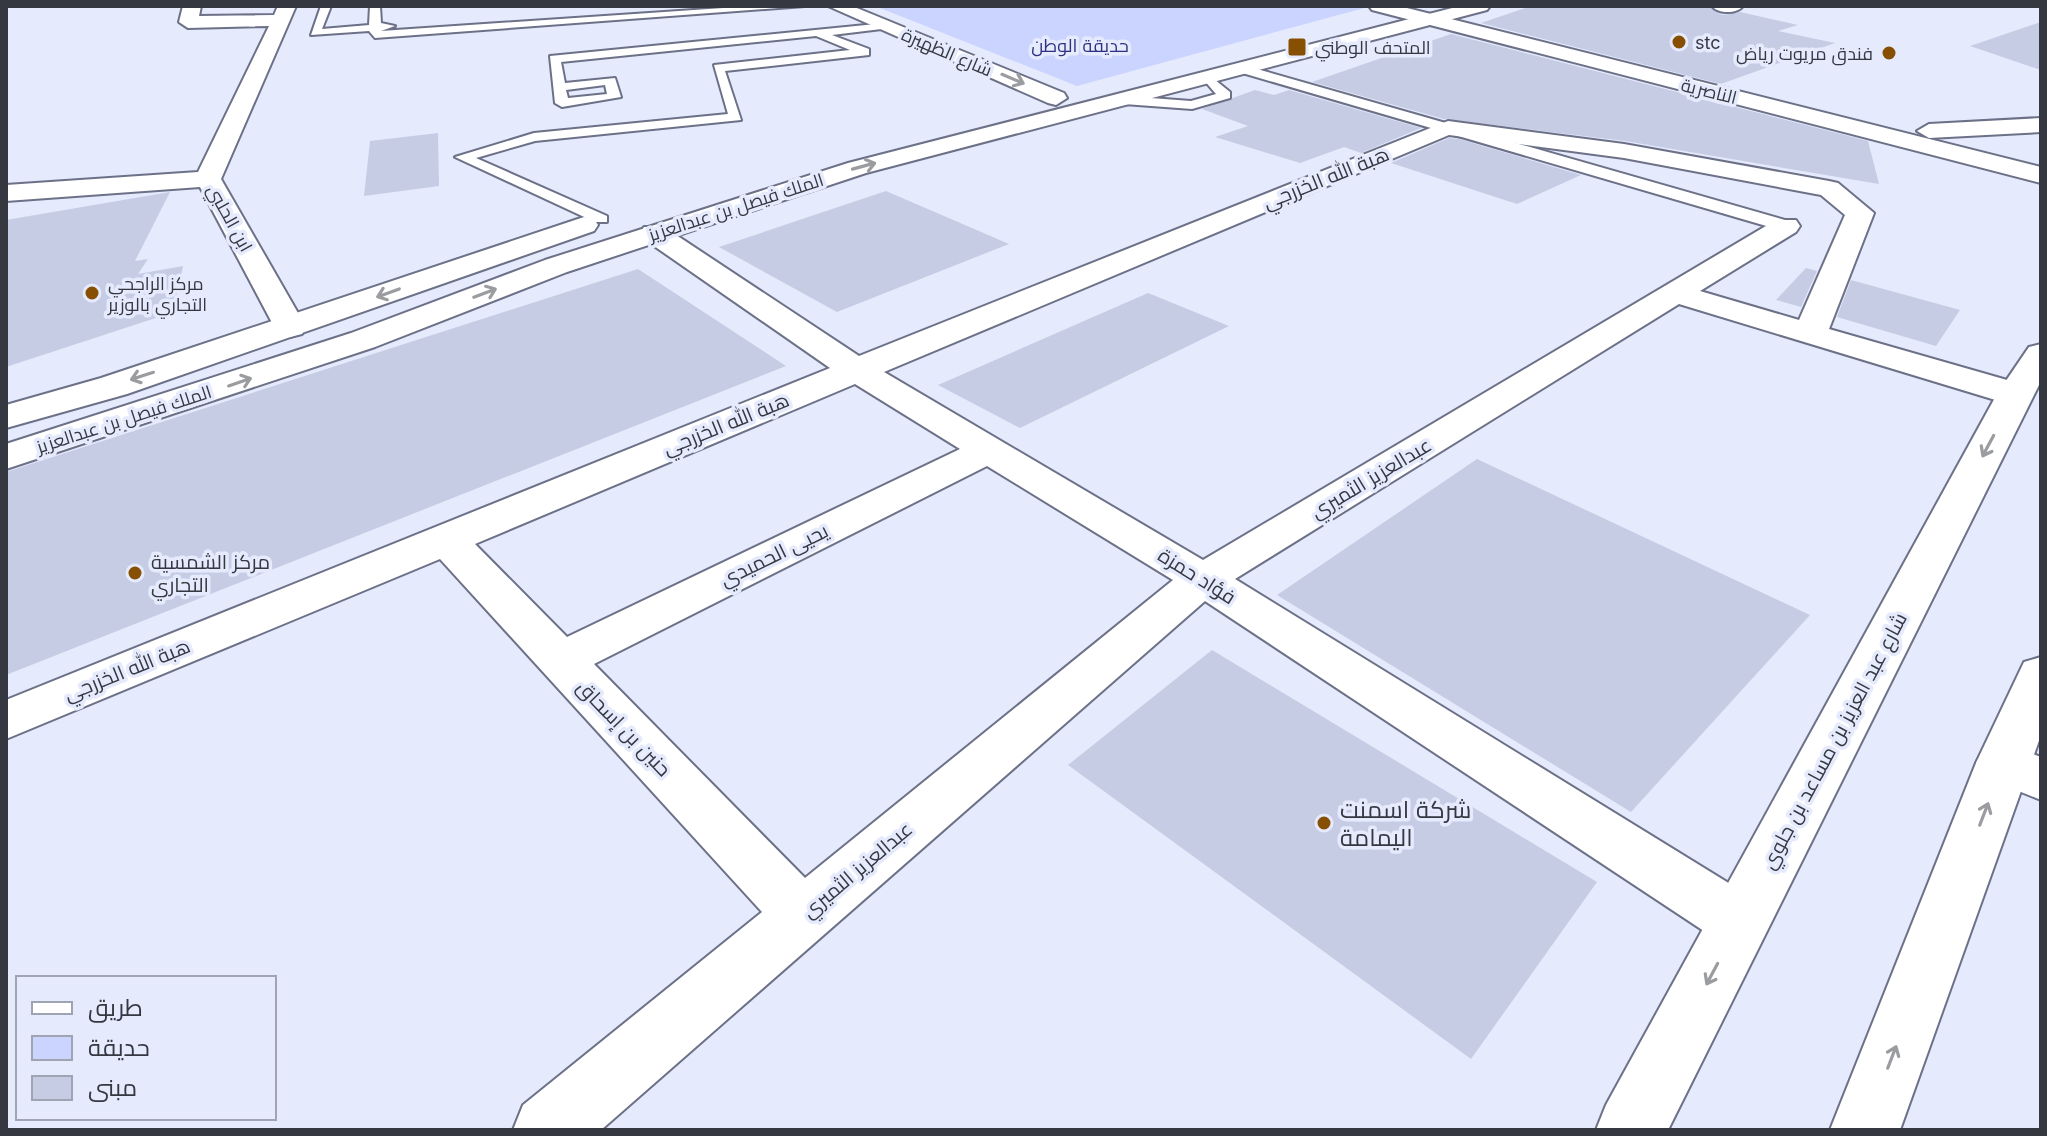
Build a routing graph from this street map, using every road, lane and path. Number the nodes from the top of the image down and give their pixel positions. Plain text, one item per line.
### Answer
1 (192, 6) edge
2 (326, 6) edge
3 (375, 6) edge
4 (652, 6) edge
5 (800, 6) edge
6 (837, 6) edge
7 (876, 6) edge
8 (1378, 6) edge
9 (1438, 10) edge
10 (284, 13) edge
11 (886, 26) junction
12 (372, 28) junction
13 (818, 33) junction
14 (1243, 69) junction
15 (559, 87) dead end
16 (1085, 91) junction
17 (1056, 98) junction
18 (2041, 125) edge
19 (1447, 128) junction
20 (1929, 131) junction
21 (2041, 158) edge
22 (763, 171) dead end
23 (2041, 175) edge
24 (208, 179) junction
25 (6, 193) edge
26 (601, 219) junction
27 (642, 221) junction
28 (1786, 226) joint
29 (1677, 294) junction
30 (290, 327) junction
31 (1810, 334) junction
32 (856, 370) junction
33 (2028, 374) edge
34 (6, 417) edge
35 (988, 450) junction
36 (6, 457) edge
37 (446, 539) junction
38 (1203, 579) junction
39 (560, 661) junction
40 (2041, 674) edge
41 (6, 720) edge
42 (2022, 771) edge
43 (803, 916) junction
44 (1740, 922) junction
45 (548, 1130) edge
46 (1631, 1130) edge
47 (1865, 1130) edge

1 - 10 street, ابن الحلبي
2 - 12 lane
3 - 12 lane
4 - 12 lane
5 - 12 lane
6 - 11 street, شارع الظهيرة
7 - 16 street, شارع الظهيرة
8 - 9 street, الناصرية
9 - 14 street, الملك فيصل بن عبدالعزيز
9 - 16 street, الملك فيصل بن عبدالعزيز
9 - 20 street, الناصرية
9 - 23 street, الناصرية
10 - 24 street, ابن الحلبي
11 - 13 lane
11 -> 17 street, شارع الظهيرة
13 - 15 lane
13 - 26 lane
14 - 19 lane, عبدالعزيز الثميري
27 -> 14 street, الملك فيصل بن عبدالعزيز
16 - 17 street, الملك فيصل بن عبدالعزيز
17 - 22 street, الملك فيصل بن عبدالعزيز
18 - 20 street
19 - 28 lane, عبدالعزيز الثميري
19 - 31 street
19 - 32 street, هبة الله الخزرجي
20 - 21 street, الناصرية
24 - 25 street
24 - 30 street, ابن الحلبي
26 - 27 street
26 -> 30 street, الملك فيصل بن عبدالعزيز
27 - 32 street, فؤاد حمزة
36 -> 27 street, الملك فيصل بن عبدالعزيز
28 - 29 street, عبدالعزيز الثميري
29 - 31 street
29 - 38 street, عبدالعزيز الثميري
30 -> 34 street, الملك فيصل بن عبدالعزيز
31 - 33 street
32 - 35 street, فؤاد حمزة
32 - 37 street, هبة الله الخزرجي
33 -> 44 street, شارع عبد العزيز بن مساعد بن جلوي
35 - 38 street, فؤاد حمزة
35 - 39 street, يحيى الحميدي
37 - 39 street, حنين بن إسحاق
37 - 41 street, هبة الله الخزرجي
38 - 43 street, عبدالعزيز الثميري
38 - 44 street, فؤاد حمزة
39 - 43 street, حنين بن إسحاق
40 - 42 street
47 -> 42 street
43 - 45 street, عبدالعزيز الثميري
44 -> 46 street, شارع عبد العزيز بن مساعد بن جلوي

